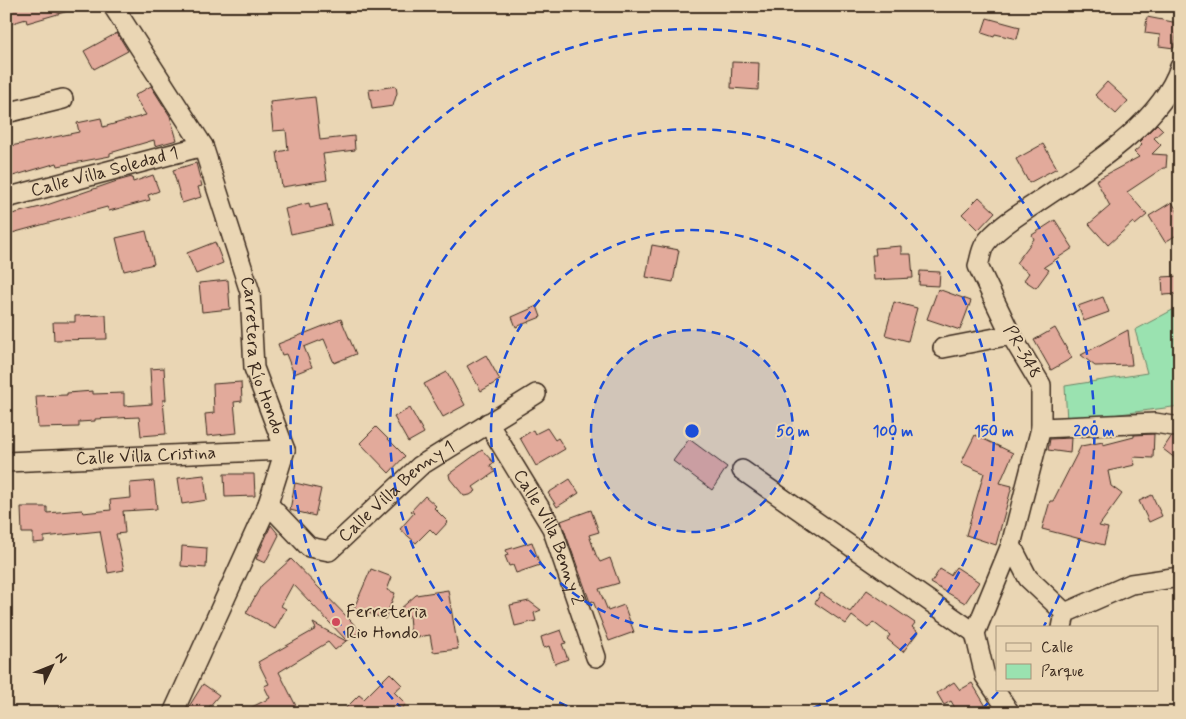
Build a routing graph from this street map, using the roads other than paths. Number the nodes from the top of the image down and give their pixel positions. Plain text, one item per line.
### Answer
1 (112, 6) edge
2 (1180, 67) edge
3 (62, 98) dead end
4 (6, 113) edge
5 (203, 146) junction
6 (6, 198) edge
7 (1011, 335) junction
8 (943, 348) dead end
9 (536, 394) dead end
10 (488, 423) junction
11 (1180, 427) edge
12 (1041, 428) junction
13 (285, 450) junction
14 (6, 462) edge
15 (742, 470) dead end
16 (268, 504) junction
17 (1011, 545) junction
18 (1180, 577) edge
19 (1064, 620) edge
20 (975, 633) junction
21 (596, 657) dead end
22 (173, 713) edge
23 (1010, 713) edge

1 - 5 street, Carretera Río Hondo
2 - 7 street, PR-348 / PR-348
3 - 4 street
5 - 6 street, Calle Villa Soledad 1
5 - 13 street, Carretera Río Hondo
7 - 8 street
7 - 12 street, PR-348 / PR-348
9 - 10 street, Calle Villa Benny 1
10 - 16 street, Calle Villa Benny 1
10 - 21 street, Calle Villa Benny 2
11 - 12 street
12 - 17 street, PR-348 / PR-348
13 - 14 street, Calle Villa Cristina
13 - 16 street, Carretera Río Hondo
15 - 20 street
16 - 22 street, Carretera Río Hondo
17 - 19 street
17 - 20 street, PR-348 / PR-348
18 - 19 street
20 - 23 street

